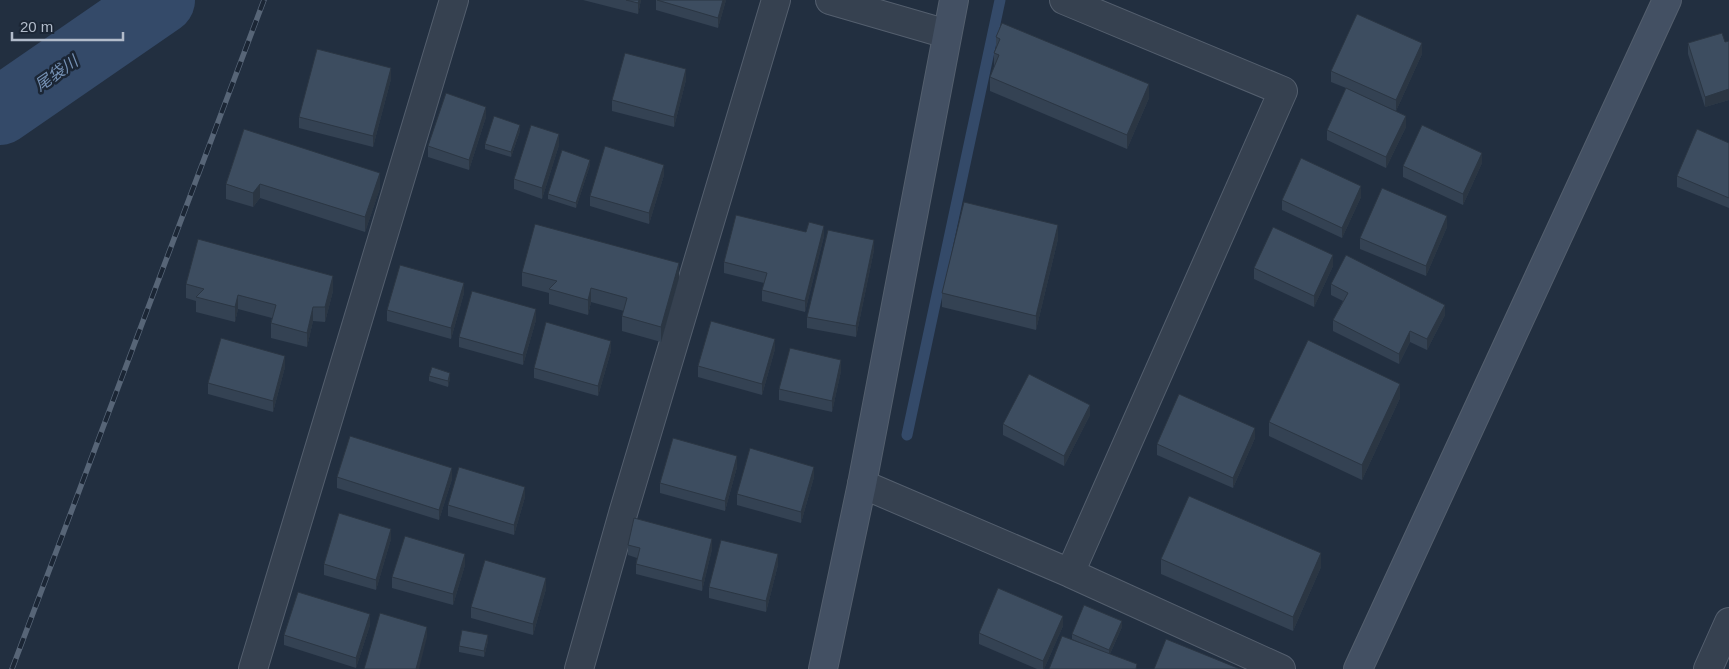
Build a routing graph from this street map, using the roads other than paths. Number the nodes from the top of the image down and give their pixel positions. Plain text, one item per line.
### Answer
1 (454, 0) edge
2 (776, 0) edge
3 (830, 0) edge
4 (954, 0) edge
5 (1064, 0) edge
6 (1667, 0) edge
7 (947, 34) junction
8 (862, 484) junction
9 (1070, 574) junction
10 (1729, 622) edge
11 (253, 669) edge
12 (580, 669) edge
13 (823, 669) edge
14 (1281, 669) edge
15 (1358, 669) edge
16 (1708, 669) edge

1 - 11 street
2 - 12 street
3 - 7 street
4 - 7 street
5 - 9 street
6 - 15 street
7 - 8 street
8 - 9 street
8 - 13 street
9 - 14 street
10 - 16 street

